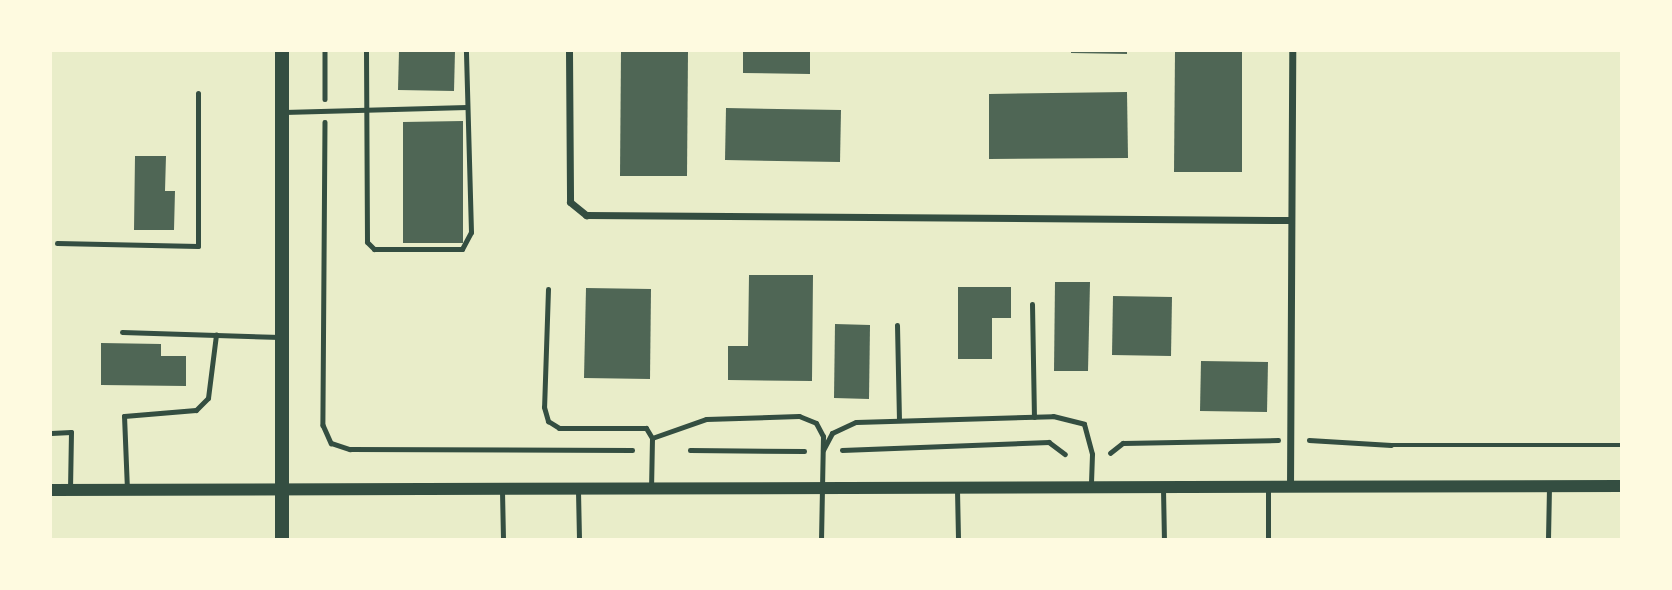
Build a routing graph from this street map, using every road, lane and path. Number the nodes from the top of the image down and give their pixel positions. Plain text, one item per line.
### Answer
1 (282, 51) edge
2 (325, 51) edge
3 (366, 51) edge
4 (466, 51) edge
5 (569, 51) edge
6 (1292, 51) edge
7 (198, 93) dead end
8 (467, 107) junction
9 (367, 110) junction
10 (282, 111) junction
11 (326, 111) junction
12 (1291, 220) junction
13 (57, 243) dead end
14 (548, 289) dead end
15 (1032, 304) dead end
16 (897, 325) dead end
17 (122, 332) dead end
18 (216, 335) junction
19 (283, 337) junction
20 (1034, 416) junction
21 (899, 419) junction
22 (51, 433) edge
23 (652, 438) junction
24 (1282, 440) dead end
25 (1309, 440) dead end
26 (1621, 446) edge
27 (632, 450) dead end
28 (690, 450) dead end
29 (823, 450) junction
30 (842, 450) dead end
31 (804, 451) dead end
32 (1110, 453) dead end
33 (1065, 454) dead end
34 (1549, 486) junction
35 (1621, 486) edge
36 (1091, 489) junction
37 (1163, 489) junction
38 (1268, 489) junction
39 (1290, 489) junction
40 (51, 490) edge
41 (70, 490) junction
42 (127, 490) junction
43 (283, 490) junction
44 (820, 490) junction
45 (957, 490) junction
46 (502, 491) junction
47 (578, 491) junction
48 (651, 492) junction
49 (282, 539) edge
50 (503, 539) edge
51 (579, 539) edge
52 (821, 539) edge
53 (958, 539) edge
54 (1164, 539) edge
55 (1268, 539) edge
56 (1548, 539) edge

1 - 10 main road
2 - 11 path
3 - 9 lane
4 - 8 lane
5 - 12 street
6 - 12 street
7 - 13 lane
8 - 9 lane
8 - 9 lane
9 - 11 lane
10 - 11 lane
10 - 19 main road
11 - 27 path
12 - 39 street
14 - 23 lane
15 - 20 lane
16 - 21 lane
17 - 18 lane
18 - 19 lane
18 - 42 lane
19 - 43 main road
20 - 21 lane
20 - 36 lane
21 - 29 lane
22 - 41 lane
23 - 29 lane
23 - 48 lane
24 - 32 path
25 - 26 path
28 - 31 path
29 - 44 lane
30 - 33 path
34 - 35 street
34 - 39 street
34 - 56 lane
36 - 37 street
36 - 45 street
37 - 38 street
37 - 54 lane
38 - 39 street
38 - 55 lane
40 - 41 street
41 - 42 street
42 - 43 street
43 - 46 street
43 - 49 main road
44 - 45 street
44 - 48 street
44 - 52 lane
45 - 53 lane
46 - 47 street
46 - 50 lane
47 - 48 street
47 - 51 lane

